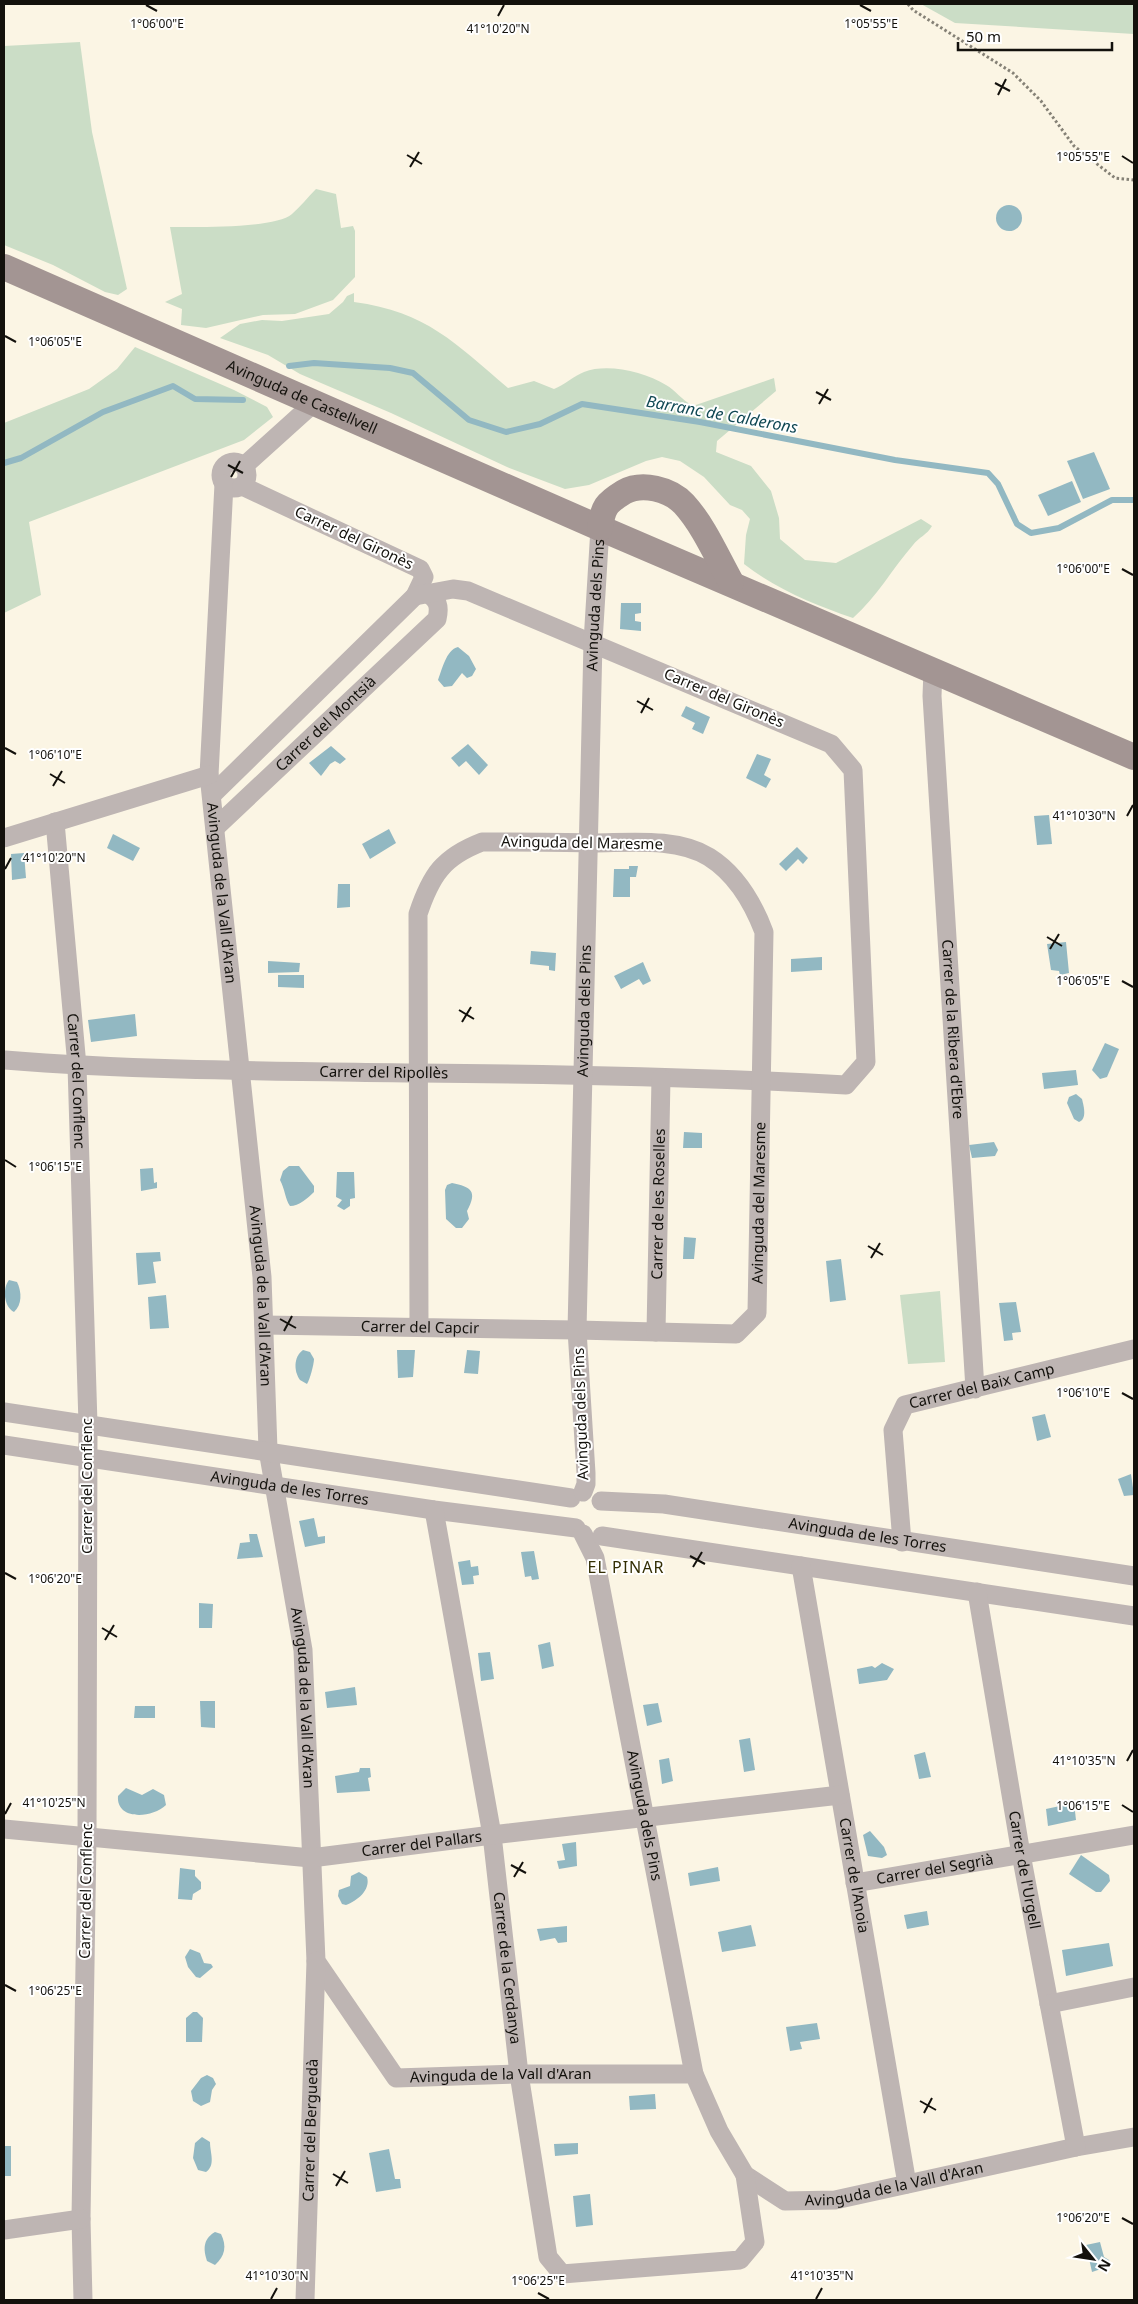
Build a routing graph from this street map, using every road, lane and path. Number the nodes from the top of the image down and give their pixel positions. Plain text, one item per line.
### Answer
1 (908, 4) edge
2 (1134, 180) edge
3 (4, 267) edge
4 (315, 402) junction
5 (233, 485) junction
6 (600, 528) junction
7 (731, 582) junction
8 (421, 595) junction
9 (593, 642) junction
10 (933, 670) junction
11 (1134, 757) edge
12 (209, 775) junction
13 (212, 795) junction
14 (55, 822) junction
15 (214, 828) junction
16 (4, 838) edge
17 (590, 843) junction
18 (5, 1060) edge
19 (77, 1066) junction
20 (240, 1072) junction
21 (420, 1073) junction
22 (583, 1076) junction
23 (661, 1078) junction
24 (762, 1080) junction
25 (264, 1325) junction
26 (420, 1327) junction
27 (577, 1330) junction
28 (656, 1332) junction
29 (1134, 1350) edge
30 (974, 1389) junction
31 (4, 1412) edge
32 (88, 1424) junction
33 (4, 1445) edge
34 (268, 1450) junction
35 (88, 1457) junction
36 (275, 1486) junction
37 (577, 1495) junction
38 (600, 1501) junction
39 (434, 1510) junction
40 (591, 1534) junction
41 (902, 1542) junction
42 (801, 1566) junction
43 (1134, 1576) edge
44 (977, 1592) junction
45 (1134, 1616) edge
46 (840, 1795) junction
47 (644, 1818) junction
48 (4, 1829) edge
49 (492, 1835) junction
50 (1134, 1835) edge
51 (87, 1838) junction
52 (1021, 1854) junction
53 (311, 1858) junction
54 (855, 1883) junction
55 (316, 1961) junction
56 (1134, 1987) edge
57 (1049, 2004) junction
58 (519, 2074) junction
59 (694, 2074) junction
60 (1134, 2137) edge
61 (1076, 2147) junction
62 (744, 2175) junction
63 (907, 2184) junction
64 (81, 2219) junction
65 (4, 2230) edge
66 (82, 2300) edge
67 (305, 2300) edge

1 - 2 path
3 - 4 street, Avinguda de Castellvell
4 - 5 street, Avinguda de la Vall d'Aran
4 - 6 street, Avinguda de Castellvell
5 - 8 street, Carrer del Gironès
5 - 12 street, Avinguda de la Vall d'Aran
6 - 7 street, Avinguda de Castellvell
6 - 7 street
6 - 9 street, Avinguda dels Pins
7 - 10 street, Avinguda de Castellvell
8 - 9 street, Carrer del Gironès
8 - 13 street, Carrer del Montsià
8 - 15 street, Carrer del Montsià
9 - 17 street, Avinguda dels Pins
9 - 24 street, Carrer del Gironès
10 - 11 street, Avinguda de Castellvell
10 - 30 street, Carrer de la Ribera d'Ebre
12 - 13 street, Avinguda de la Vall d'Aran
12 - 14 street
13 - 15 street, Avinguda de la Vall d'Aran
14 - 16 street
14 - 19 street, Carrer del Conflenc
15 - 20 street, Avinguda de la Vall d'Aran
17 - 21 street, Avinguda del Maresme
17 - 22 street, Avinguda dels Pins
17 - 24 street, Avinguda del Maresme
18 - 19 street, Carrer del Ripollès
19 - 20 street, Carrer del Ripollès
19 - 32 street, Carrer del Conflenc
20 - 21 street, Carrer del Ripollès
20 - 25 street, Avinguda de la Vall d'Aran
21 - 22 street, Carrer del Ripollès
21 - 26 street, Avinguda del Maresme
22 - 23 street, Carrer del Ripollès
22 - 27 street, Avinguda dels Pins
23 - 24 street, Carrer del Ripollès
23 - 28 street, Carrer de les Roselles
24 - 28 street, Avinguda del Maresme
25 - 26 street, Carrer del Capcir
25 - 34 street, Avinguda de la Vall d'Aran
26 - 27 street, Carrer del Capcir
27 - 28 street, Avinguda del Maresme
27 - 37 street, Avinguda dels Pins
29 - 30 street, Carrer del Baix Camp
30 - 41 street, Carrer del Baix Camp
31 - 32 street
32 - 34 street
32 - 35 street, Carrer del Conflenc
33 - 35 street, Avinguda de les Torres
34 - 36 street, Avinguda de la Vall d'Aran
34 - 37 street
35 - 36 street, Avinguda de les Torres
35 - 51 street, Carrer del Conflenc
36 - 39 street, Avinguda de les Torres
36 - 53 street, Avinguda de la Vall d'Aran
37 - 38 street
37 - 40 street
38 - 40 street
38 - 41 street, Avinguda de les Torres
39 - 40 street, Avinguda de les Torres
39 - 49 street, Carrer de la Cerdanya
40 - 42 street, Avinguda de les Torres
40 - 47 street, Avinguda dels Pins
41 - 43 street, Avinguda de les Torres
42 - 44 street, Avinguda de les Torres
42 - 46 street, Carrer de l'Anoia
44 - 45 street, Avinguda de les Torres
44 - 52 street, Carrer de l'Urgell
46 - 47 street, Carrer del Pallars
46 - 54 street, Carrer de l'Anoia
47 - 49 street, Carrer del Pallars
47 - 59 street, Avinguda dels Pins
48 - 51 street, Carrer del Pallars
49 - 53 street, Carrer del Pallars
49 - 58 street, Carrer de la Cerdanya
50 - 52 street, Carrer del Segrià
51 - 53 street, Carrer del Pallars
51 - 64 street, Carrer del Conflenc
52 - 54 street, Carrer del Segrià
52 - 57 street, Carrer de l'Urgell
53 - 55 street, Avinguda de la Vall d'Aran
54 - 63 street, Carrer de l'Anoia
55 - 58 street, Avinguda de la Vall d'Aran
55 - 67 street, Carrer del Berguedà
56 - 57 street
57 - 61 street, Carrer de l'Urgell
58 - 59 street, Avinguda de la Vall d'Aran
58 - 62 street, Carrer de la Cerdanya
59 - 62 street, Avinguda de la Vall d'Aran
60 - 61 street, Avinguda de la Vall d'Aran
61 - 63 street, Avinguda de la Vall d'Aran
62 - 63 street, Avinguda de la Vall d'Aran
64 - 65 street
64 - 66 street, Carrer del Conflenc

